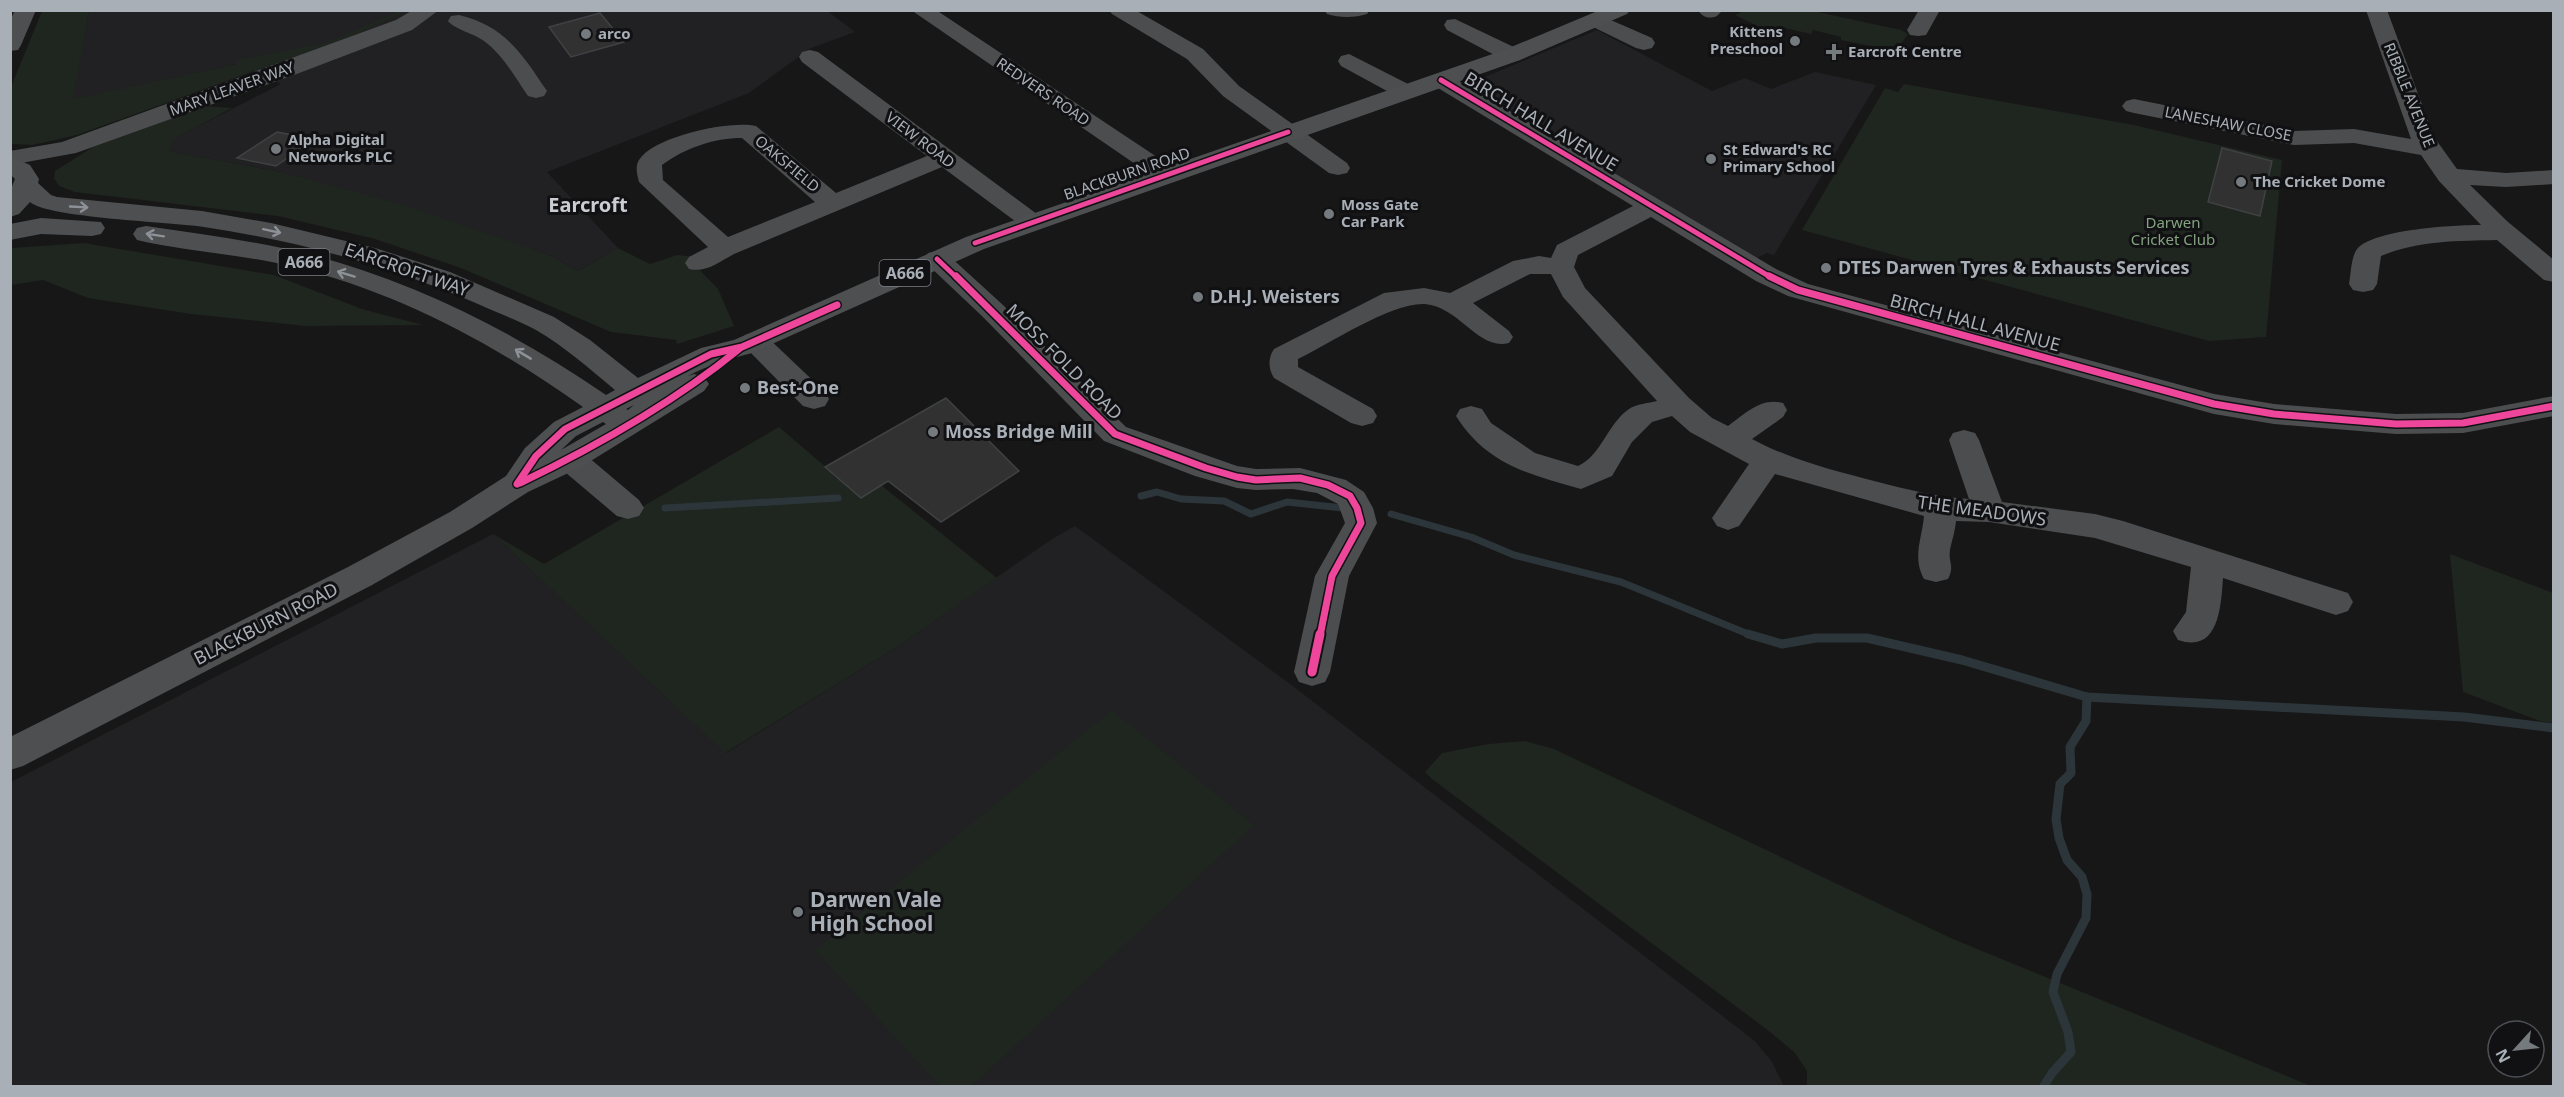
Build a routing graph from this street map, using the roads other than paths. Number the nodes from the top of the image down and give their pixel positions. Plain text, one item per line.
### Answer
1 (26, 10) edge
2 (921, 10) edge
3 (1119, 10) edge
4 (1334, 10) edge
5 (1360, 10) edge
6 (1930, 10) edge
7 (2376, 10) edge
8 (1603, 14) edge
9 (443, 16) edge
10 (1455, 25) dead end
11 (1918, 30) dead end
12 (501, 42) junction
13 (1644, 43) dead end
14 (10, 45) edge
15 (1512, 55) junction
16 (810, 57) dead end
17 (1349, 61) dead end
18 (1441, 80) junction
19 (536, 92) dead end
20 (1406, 92) junction
21 (2134, 106) dead end
22 (1288, 132) junction
23 (67, 148) junction
24 (2429, 149) junction
25 (10, 158) edge
26 (943, 158) junction
27 (1338, 168) dead end
28 (1166, 174) junction
29 (21, 176) edge
30 (2448, 176) junction
31 (2553, 177) edge
32 (832, 203) junction
33 (1652, 206) junction
34 (10, 209) edge
35 (1032, 222) junction
36 (10, 232) edge
37 (2504, 232) junction
38 (725, 248) junction
39 (937, 259) junction
40 (698, 263) dead end
41 (1561, 267) junction
42 (2553, 274) edge
43 (2363, 284) dead end
44 (1454, 302) junction
45 (1499, 337) dead end
46 (748, 344) junction
47 (580, 346) junction
48 (711, 354) junction
49 (573, 384) junction
50 (644, 399) junction
51 (814, 399) dead end
52 (1678, 405) junction
53 (1772, 410) dead end
54 (2549, 411) edge
55 (615, 416) junction
56 (1362, 416) dead end
57 (1471, 416) dead end
58 (1964, 440) dead end
59 (1728, 441) junction
60 (567, 444) junction
61 (1768, 461) junction
62 (628, 508) dead end
63 (1940, 509) junction
64 (1989, 511) junction
65 (1728, 518) dead end
66 (2208, 563) junction
67 (1936, 570) dead end
68 (2336, 602) dead end
69 (2190, 631) dead end
70 (1312, 672) dead end
71 (10, 755) edge

1 - 14 highway
2 - 28 street, REDVERS ROAD
3 - 22 street
4 - 5 street
6 - 11 street
7 - 24 street, RIBBLE AVENUE
8 - 13 street
8 - 15 highway, BLACKBURN ROAD / A666
9 - 12 street
9 - 12 street, MARY LEAVER WAY
9 - 23 street, MARY LEAVER WAY
10 - 15 street
12 - 19 street
15 - 18 highway, BLACKBURN ROAD / A666
16 - 26 street, VIEW ROAD
17 - 20 street
18 - 20 highway, BLACKBURN ROAD / A666
18 - 33 street, BIRCH HALL AVENUE
20 - 22 highway, BLACKBURN ROAD / A666
21 - 24 street, LANESHAW CLOSE
22 - 27 street
22 - 28 highway, BLACKBURN ROAD / A666
23 - 25 street, MARY LEAVER WAY
23 - 29 street, MARY LEAVER WAY
24 - 30 street, RIBBLE AVENUE
26 - 32 street
26 - 35 street, VIEW ROAD
28 - 35 highway, BLACKBURN ROAD / A666
29 - 34 highway
29 -> 47 highway, EARCROFT WAY / A666
30 - 31 street
30 - 37 street, RIBBLE AVENUE
32 - 38 street
32 - 38 street, OAKSFIELD
33 - 41 street
33 - 54 street, BIRCH HALL AVENUE
35 - 39 highway, BLACKBURN ROAD / A666
49 -> 36 highway, EARCROFT WAY / A666
37 - 42 street, RIBBLE AVENUE
37 - 43 street
38 - 40 street
39 - 46 highway, BLACKBURN ROAD / A666
39 - 70 street, MOSS FOLD ROAD
41 - 44 street
41 - 52 street, THE MEADOWS
44 - 45 street
44 - 56 street
46 - 48 highway, BLACKBURN ROAD / A666
46 - 50 highway, BLACKBURN ROAD / A666
46 - 51 street
47 - 48 highway
47 - 50 highway, EARCROFT WAY / A666
48 - 50 highway, BLACKBURN ROAD / A666
49 - 55 highway, EARCROFT WAY / A666
49 - 60 highway
50 - 55 highway, BLACKBURN ROAD / A666
52 - 57 street
52 - 59 street, THE MEADOWS
53 - 59 street
55 - 60 highway, BLACKBURN ROAD / A666
58 - 64 street
59 - 61 street, THE MEADOWS
60 - 62 street
60 - 71 highway, BLACKBURN ROAD / A666
61 - 63 street, THE MEADOWS
61 - 65 street
63 - 64 street, THE MEADOWS
63 - 67 street
64 - 66 street, THE MEADOWS
66 - 68 street, THE MEADOWS
66 - 69 street

